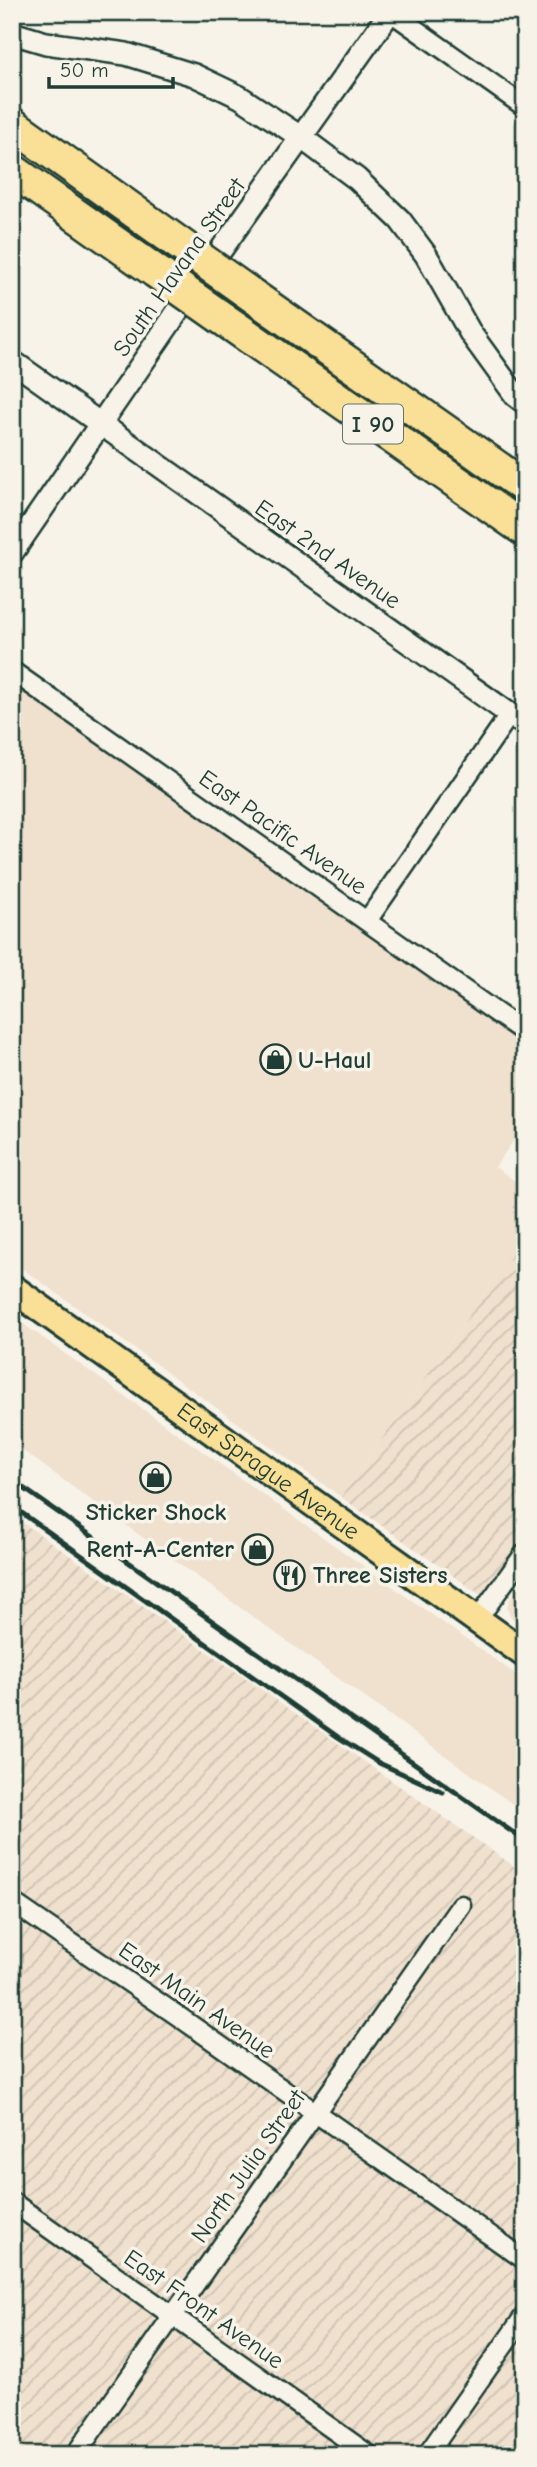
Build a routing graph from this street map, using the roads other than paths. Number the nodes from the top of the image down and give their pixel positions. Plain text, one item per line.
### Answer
1 (390, 12) edge
2 (12, 33) edge
3 (525, 107) edge
4 (12, 124) edge
5 (302, 138) junction
6 (12, 170) edge
7 (12, 361) edge
8 (296, 370) junction
9 (525, 403) edge
10 (101, 425) junction
11 (525, 487) edge
12 (525, 530) edge
13 (525, 551) edge
14 (12, 553) edge
15 (12, 671) edge
16 (517, 720) edge
17 (367, 922) junction
18 (525, 1033) edge
19 (12, 1288) edge
20 (525, 1553) edge
21 (478, 1620) junction
22 (525, 1654) edge
23 (12, 1902) edge
24 (461, 1905) dead end
25 (315, 2112) junction
26 (12, 2202) edge
27 (525, 2260) edge
28 (525, 2315) edge
29 (173, 2317) junction
30 (75, 2455) edge
31 (369, 2455) edge
32 (427, 2455) edge

1 - 3 street
1 - 5 street, South Havana Street
2 - 5 street
4 - 11 highway, I 90, bridge
5 - 9 street
5 - 10 street, South Havana Street
6 - 8 highway, I 90, bridge
7 - 10 street, East 2nd Avenue
8 - 12 highway, I 90
8 - 13 highway
10 - 14 street, South Havana Street
10 - 16 street, East 2nd Avenue
15 - 17 street, East Pacific Avenue
16 - 17 street
17 - 18 street, East Pacific Avenue
19 - 21 main road, East Sprague Avenue
20 - 21 street
21 - 22 main road, East Sprague Avenue
23 - 25 street, East Main Avenue
24 - 25 street, North Julia Street
25 - 27 street, East Main Avenue
25 - 29 street, North Julia Street
26 - 29 street, East Front Avenue
28 - 32 street
29 - 30 street, North Julia Street
29 - 31 street, East Front Avenue

